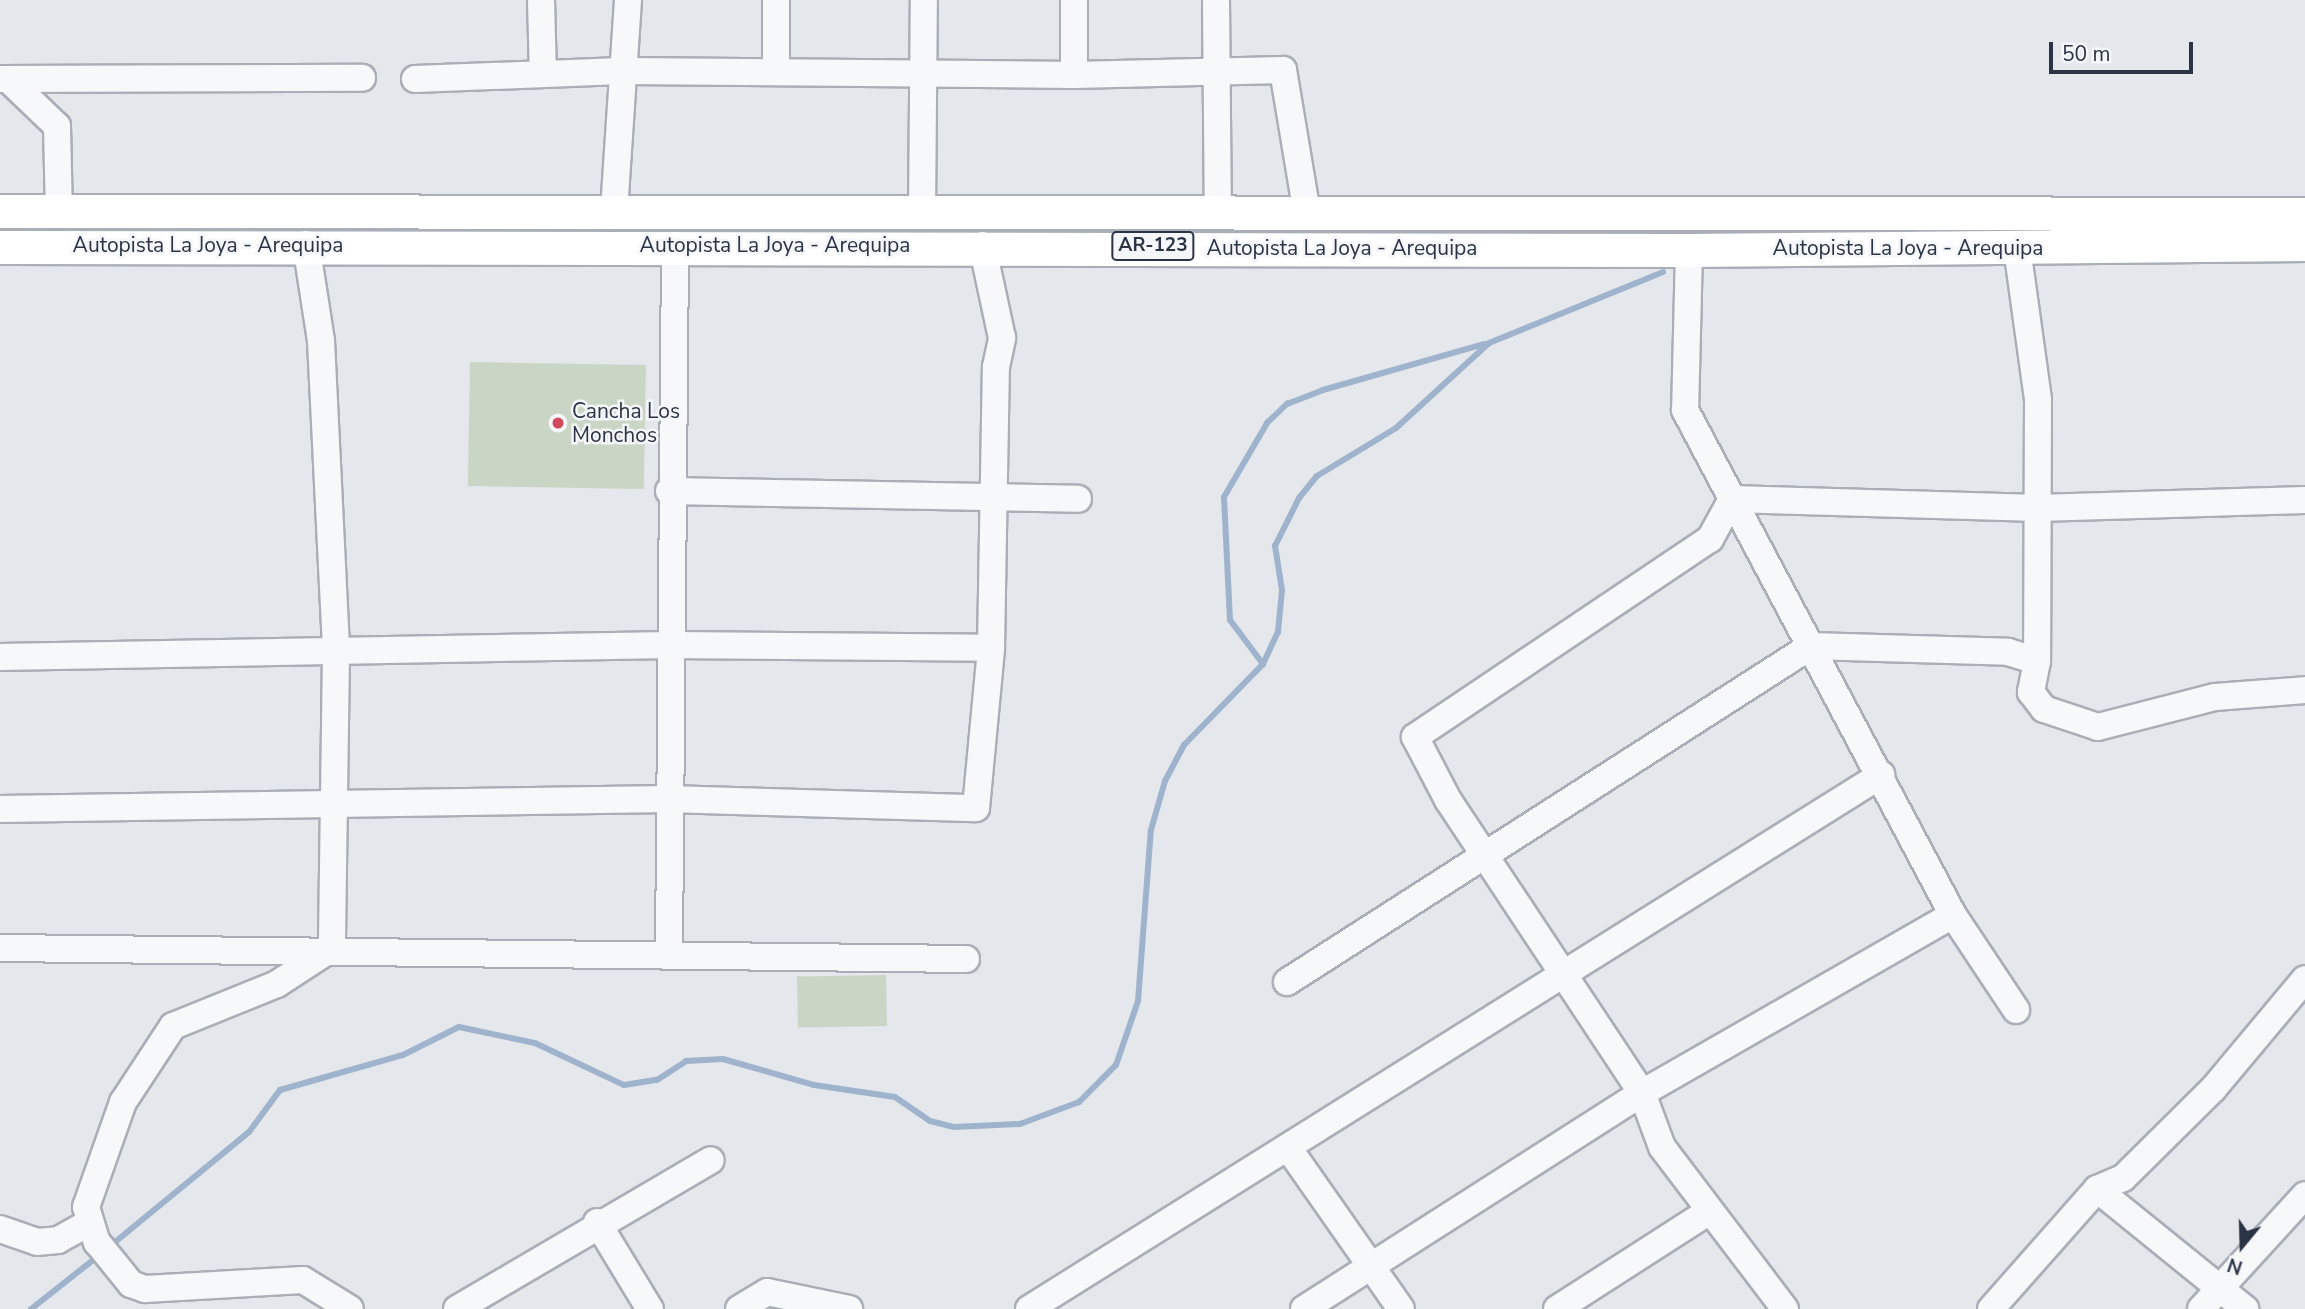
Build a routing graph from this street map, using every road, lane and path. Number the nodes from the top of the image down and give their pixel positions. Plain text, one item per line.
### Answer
1 (541, 0) edge
2 (628, 0) edge
3 (776, 0) edge
4 (924, 0) edge
5 (1074, 0) edge
6 (1216, 0) edge
7 (1219, 69) junction
8 (627, 71) junction
9 (924, 71) junction
10 (776, 72) junction
11 (542, 74) junction
12 (1074, 75) junction
13 (362, 78) dead end
14 (4, 79) edge
15 (415, 79) dead end
16 (0, 211) edge
17 (60, 211) junction
18 (614, 211) junction
19 (922, 213) junction
20 (1218, 213) junction
21 (1307, 213) junction
22 (2305, 214) edge
23 (306, 244) junction
24 (2305, 244) edge
25 (675, 245) junction
26 (982, 245) junction
27 (0, 247) edge
28 (2017, 247) junction
29 (1689, 250) junction
30 (669, 491) junction
31 (995, 495) junction
32 (1077, 499) dead end
33 (1732, 499) junction
34 (2305, 500) edge
35 (2038, 508) junction
36 (670, 645) junction
37 (1811, 646) junction
38 (991, 648) junction
39 (336, 653) junction
40 (0, 657) edge
41 (2037, 662) junction
42 (2305, 690) edge
43 (1881, 775) junction
44 (668, 799) junction
45 (335, 800) junction
46 (0, 809) edge
47 (1486, 851) junction
48 (1953, 915) junction
49 (0, 948) edge
50 (331, 948) junction
51 (669, 952) junction
52 (966, 959) dead end
53 (1568, 976) junction
54 (2305, 979) edge
55 (1287, 982) dead end
56 (2016, 1010) dead end
57 (1642, 1093) junction
58 (1289, 1149) junction
59 (711, 1160) dead end
60 (2097, 1189) junction
61 (2305, 1195) edge
62 (1708, 1212) junction
63 (597, 1222) junction
64 (89, 1223) junction
65 (0, 1228) edge
66 (1370, 1268) junction
67 (2220, 1287) junction
68 (1771, 1305) edge
69 (350, 1309) edge
70 (457, 1309) edge
71 (650, 1309) edge
72 (739, 1309) edge
73 (849, 1309) edge
74 (1029, 1309) edge
75 (1304, 1309) edge
76 (1401, 1309) edge
77 (1557, 1309) edge
78 (1990, 1309) edge
79 (2201, 1309) edge
80 (2245, 1309) edge

1 - 11 street
2 - 8 street
3 - 10 street
4 - 9 street
5 - 12 street
6 - 7 street
7 - 12 street
7 - 20 street
7 - 21 street
8 - 10 street
8 - 11 street
8 - 18 street
9 - 10 street
9 - 12 street
9 - 19 street
11 - 15 street
13 - 14 street
14 - 17 street
16 - 17 main road, Autopista La Joya - Arequipa / AR-123
17 - 18 main road, Autopista La Joya - Arequipa / AR-123
18 - 19 main road, Autopista La Joya - Arequipa / AR-123
19 - 20 main road, Autopista La Joya - Arequipa / AR-123
20 - 21 main road, Autopista La Joya - Arequipa / AR-123
21 - 22 main road, Autopista La Joya - Arequipa / AR-123
23 - 25 main road, Autopista La Joya - Arequipa / AR-123
23 - 27 main road, Autopista La Joya - Arequipa / AR-123
23 - 39 street
24 - 28 main road, Autopista La Joya - Arequipa / AR-123
25 - 26 main road, Autopista La Joya - Arequipa / AR-123
25 - 30 street
26 - 29 main road, Autopista La Joya - Arequipa / AR-123
26 - 31 street
28 - 29 main road, Autopista La Joya - Arequipa / AR-123
28 - 35 street
29 - 33 street
30 - 31 street
30 - 36 street
31 - 32 street
31 - 38 street
33 - 35 street
33 - 37 street
33 - 47 street
34 - 35 street
35 - 41 street
36 - 38 street
36 - 39 street
36 - 44 street
37 - 41 street
37 - 43 street
37 - 47 street
38 - 44 street
39 - 40 street
39 - 45 street
41 - 42 street
43 - 48 street
43 - 53 street
44 - 45 street
44 - 51 street
45 - 46 street
45 - 50 street
47 - 53 street
47 - 55 street
48 - 56 street
48 - 57 street
49 - 50 street
50 - 51 street
50 - 64 street
51 - 52 street
53 - 57 street
53 - 58 street
54 - 60 street
57 - 62 street
57 - 66 street
58 - 66 street
58 - 74 street
59 - 63 street
60 - 67 street
60 - 78 street
61 - 67 street
62 - 68 street
62 - 77 street
63 - 70 street
63 - 71 street
64 - 65 street
64 - 69 street
66 - 75 street
66 - 76 street
67 - 79 street
67 - 80 street
72 - 73 street

